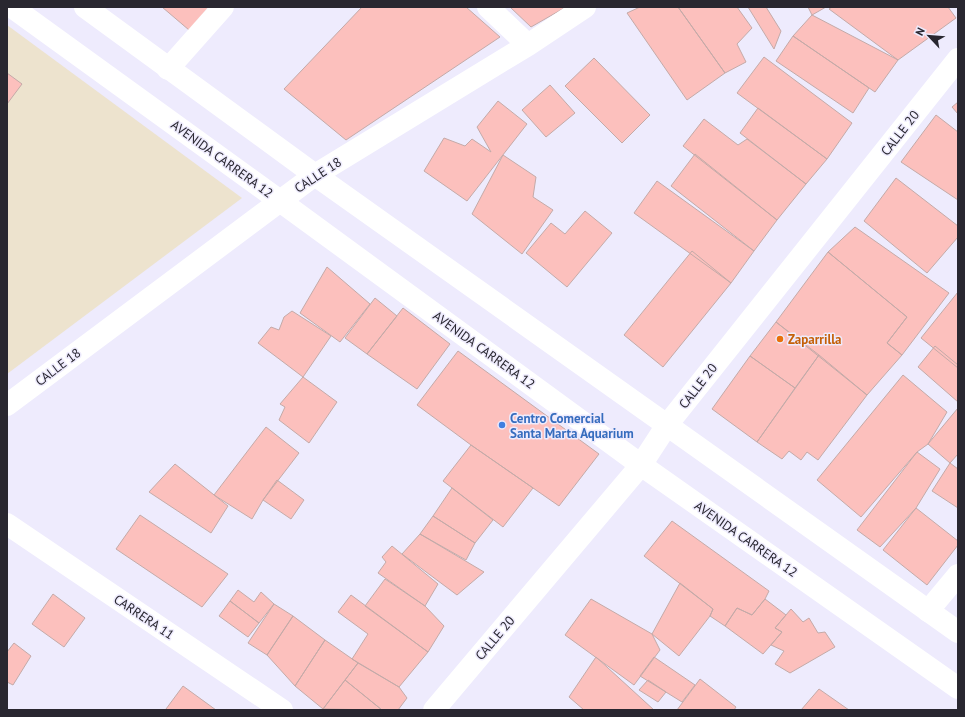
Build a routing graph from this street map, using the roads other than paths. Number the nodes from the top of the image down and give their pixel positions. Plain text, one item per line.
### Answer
1 (12, 7) edge
2 (85, 7) edge
3 (223, 7) edge
4 (488, 7) edge
5 (585, 7) edge
6 (528, 45) junction
7 (958, 59) edge
8 (168, 69) junction
9 (315, 176) junction
10 (280, 201) junction
11 (7, 405) edge
12 (667, 425) junction
13 (640, 465) junction
14 (7, 524) edge
15 (958, 575) edge
16 (928, 611) junction
17 (958, 632) edge
18 (958, 688) edge
19 (282, 710) edge
20 (434, 710) edge

1 - 10 street, AVENIDA CARRERA 12
2 - 8 street
3 - 8 street
4 - 6 street
5 - 6 street, CALLE 18
6 - 9 street, CALLE 18
7 - 12 street, CALLE 20
8 - 9 street
9 - 10 street, CALLE 18
9 - 12 street
10 - 11 street, CALLE 18
10 - 13 street, AVENIDA CARRERA 12
12 - 13 street, CALLE 20
12 - 16 street
13 - 18 street, AVENIDA CARRERA 12
13 - 20 street, CALLE 20
14 - 19 street, CARRERA 11
15 - 16 street
16 - 17 street

